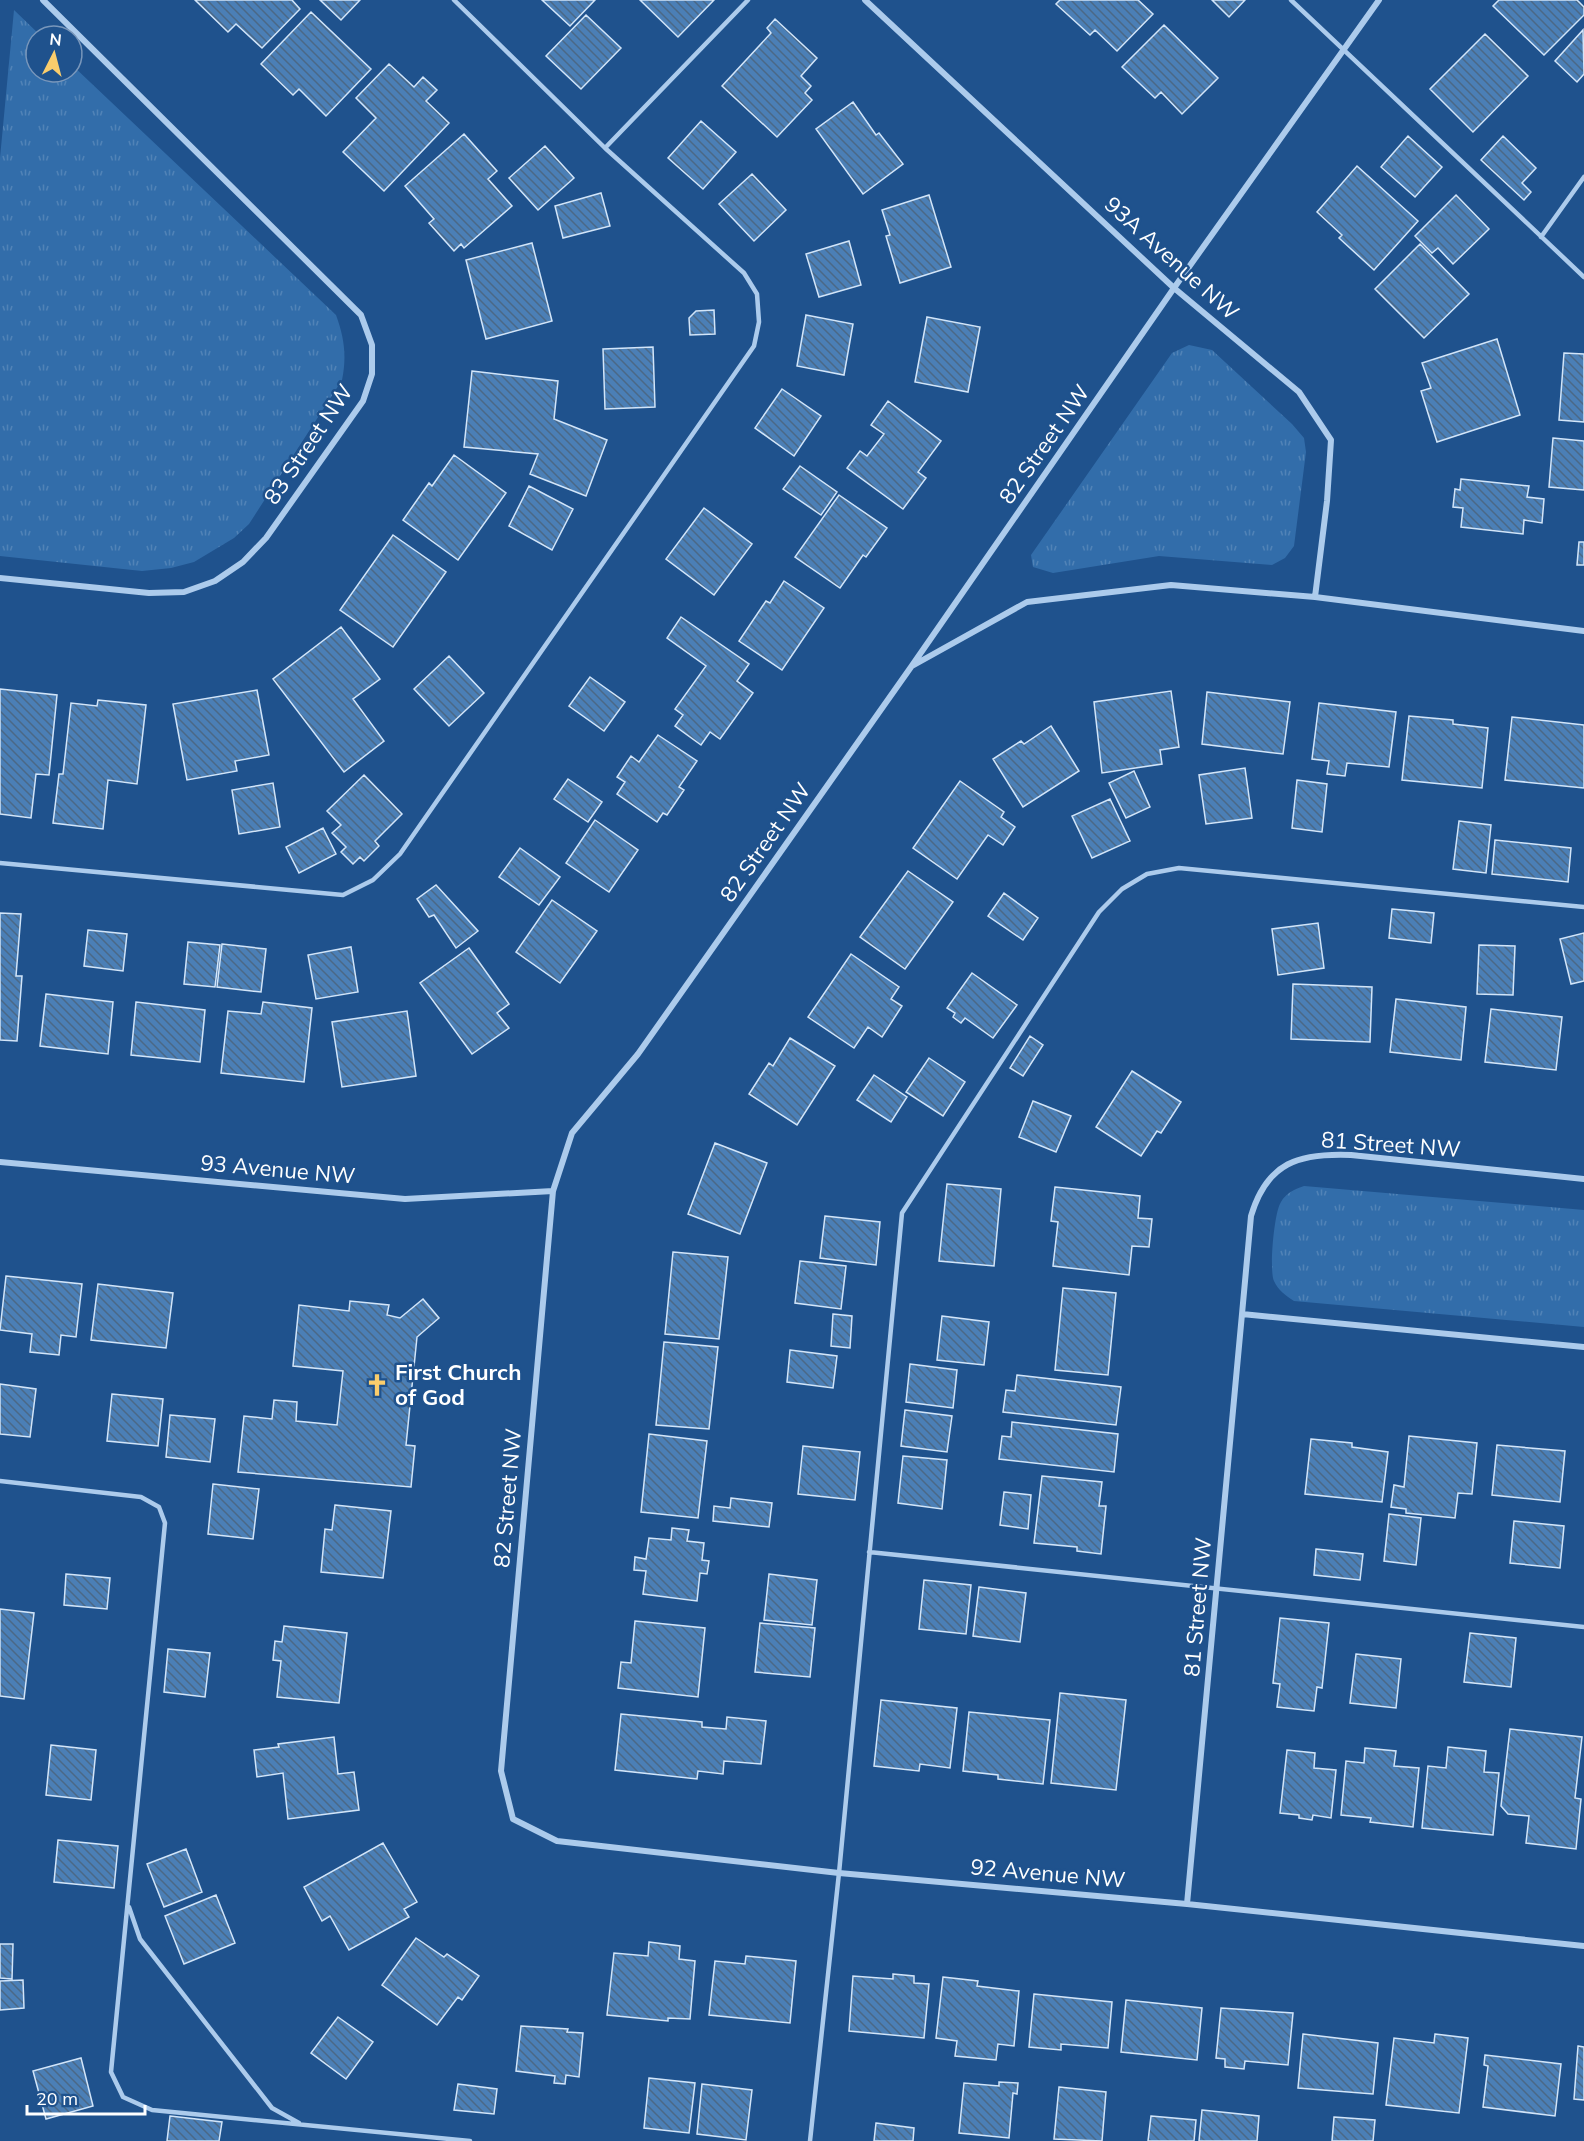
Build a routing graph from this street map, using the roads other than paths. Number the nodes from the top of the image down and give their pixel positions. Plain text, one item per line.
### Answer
1 (43, 0) edge
2 (454, 0) edge
3 (748, 0) edge
4 (866, 0) edge
5 (1291, 0) edge
6 (1379, 0) edge
7 (1342, 50) junction
8 (605, 148) junction
9 (1584, 177) edge
10 (1541, 237) junction
11 (1584, 278) edge
12 (1174, 288) junction
13 (0, 579) edge
14 (1315, 597) junction
15 (1584, 631) edge
16 (911, 667) junction
17 (0, 863) edge
18 (1584, 906) edge
19 (0, 1162) edge
20 (1584, 1179) edge
21 (553, 1191) junction
22 (1242, 1314) junction
23 (1584, 1347) edge
24 (0, 1481) edge
25 (869, 1552) junction
26 (1217, 1589) junction
27 (1584, 1627) edge
28 (513, 1819) joint
29 (839, 1873) junction
30 (128, 1904) junction
31 (1187, 1904) junction
32 (1584, 1946) edge
33 (303, 2125) junction
34 (470, 2141) edge
35 (810, 2141) edge

1 - 13 street, 83 Street NW
2 - 8 lane
3 - 8 lane
4 - 12 street, 93A Avenue NW
5 - 7 lane
6 - 7 street, 82 Street NW
7 - 10 lane
7 - 12 street, 82 Street NW
8 - 17 lane
9 - 10 lane
10 - 11 lane
12 - 14 street, 93A Avenue NW
12 - 16 street, 82 Street NW
14 - 15 street
14 - 16 street
16 - 21 street, 82 Street NW
18 - 25 lane
19 - 21 street, 93 Avenue NW
20 - 22 street, 81 Street NW
21 - 28 street, 82 Street NW
22 - 23 street
22 - 26 street, 81 Street NW
24 - 30 lane
25 - 26 lane
25 - 29 lane
26 - 27 lane
26 - 31 street, 81 Street NW
28 - 29 street, 92 Avenue NW
29 - 31 street, 92 Avenue NW
29 - 35 lane
30 - 33 lane
30 - 33 lane
31 - 32 street, 92 Avenue NW
33 - 34 lane

